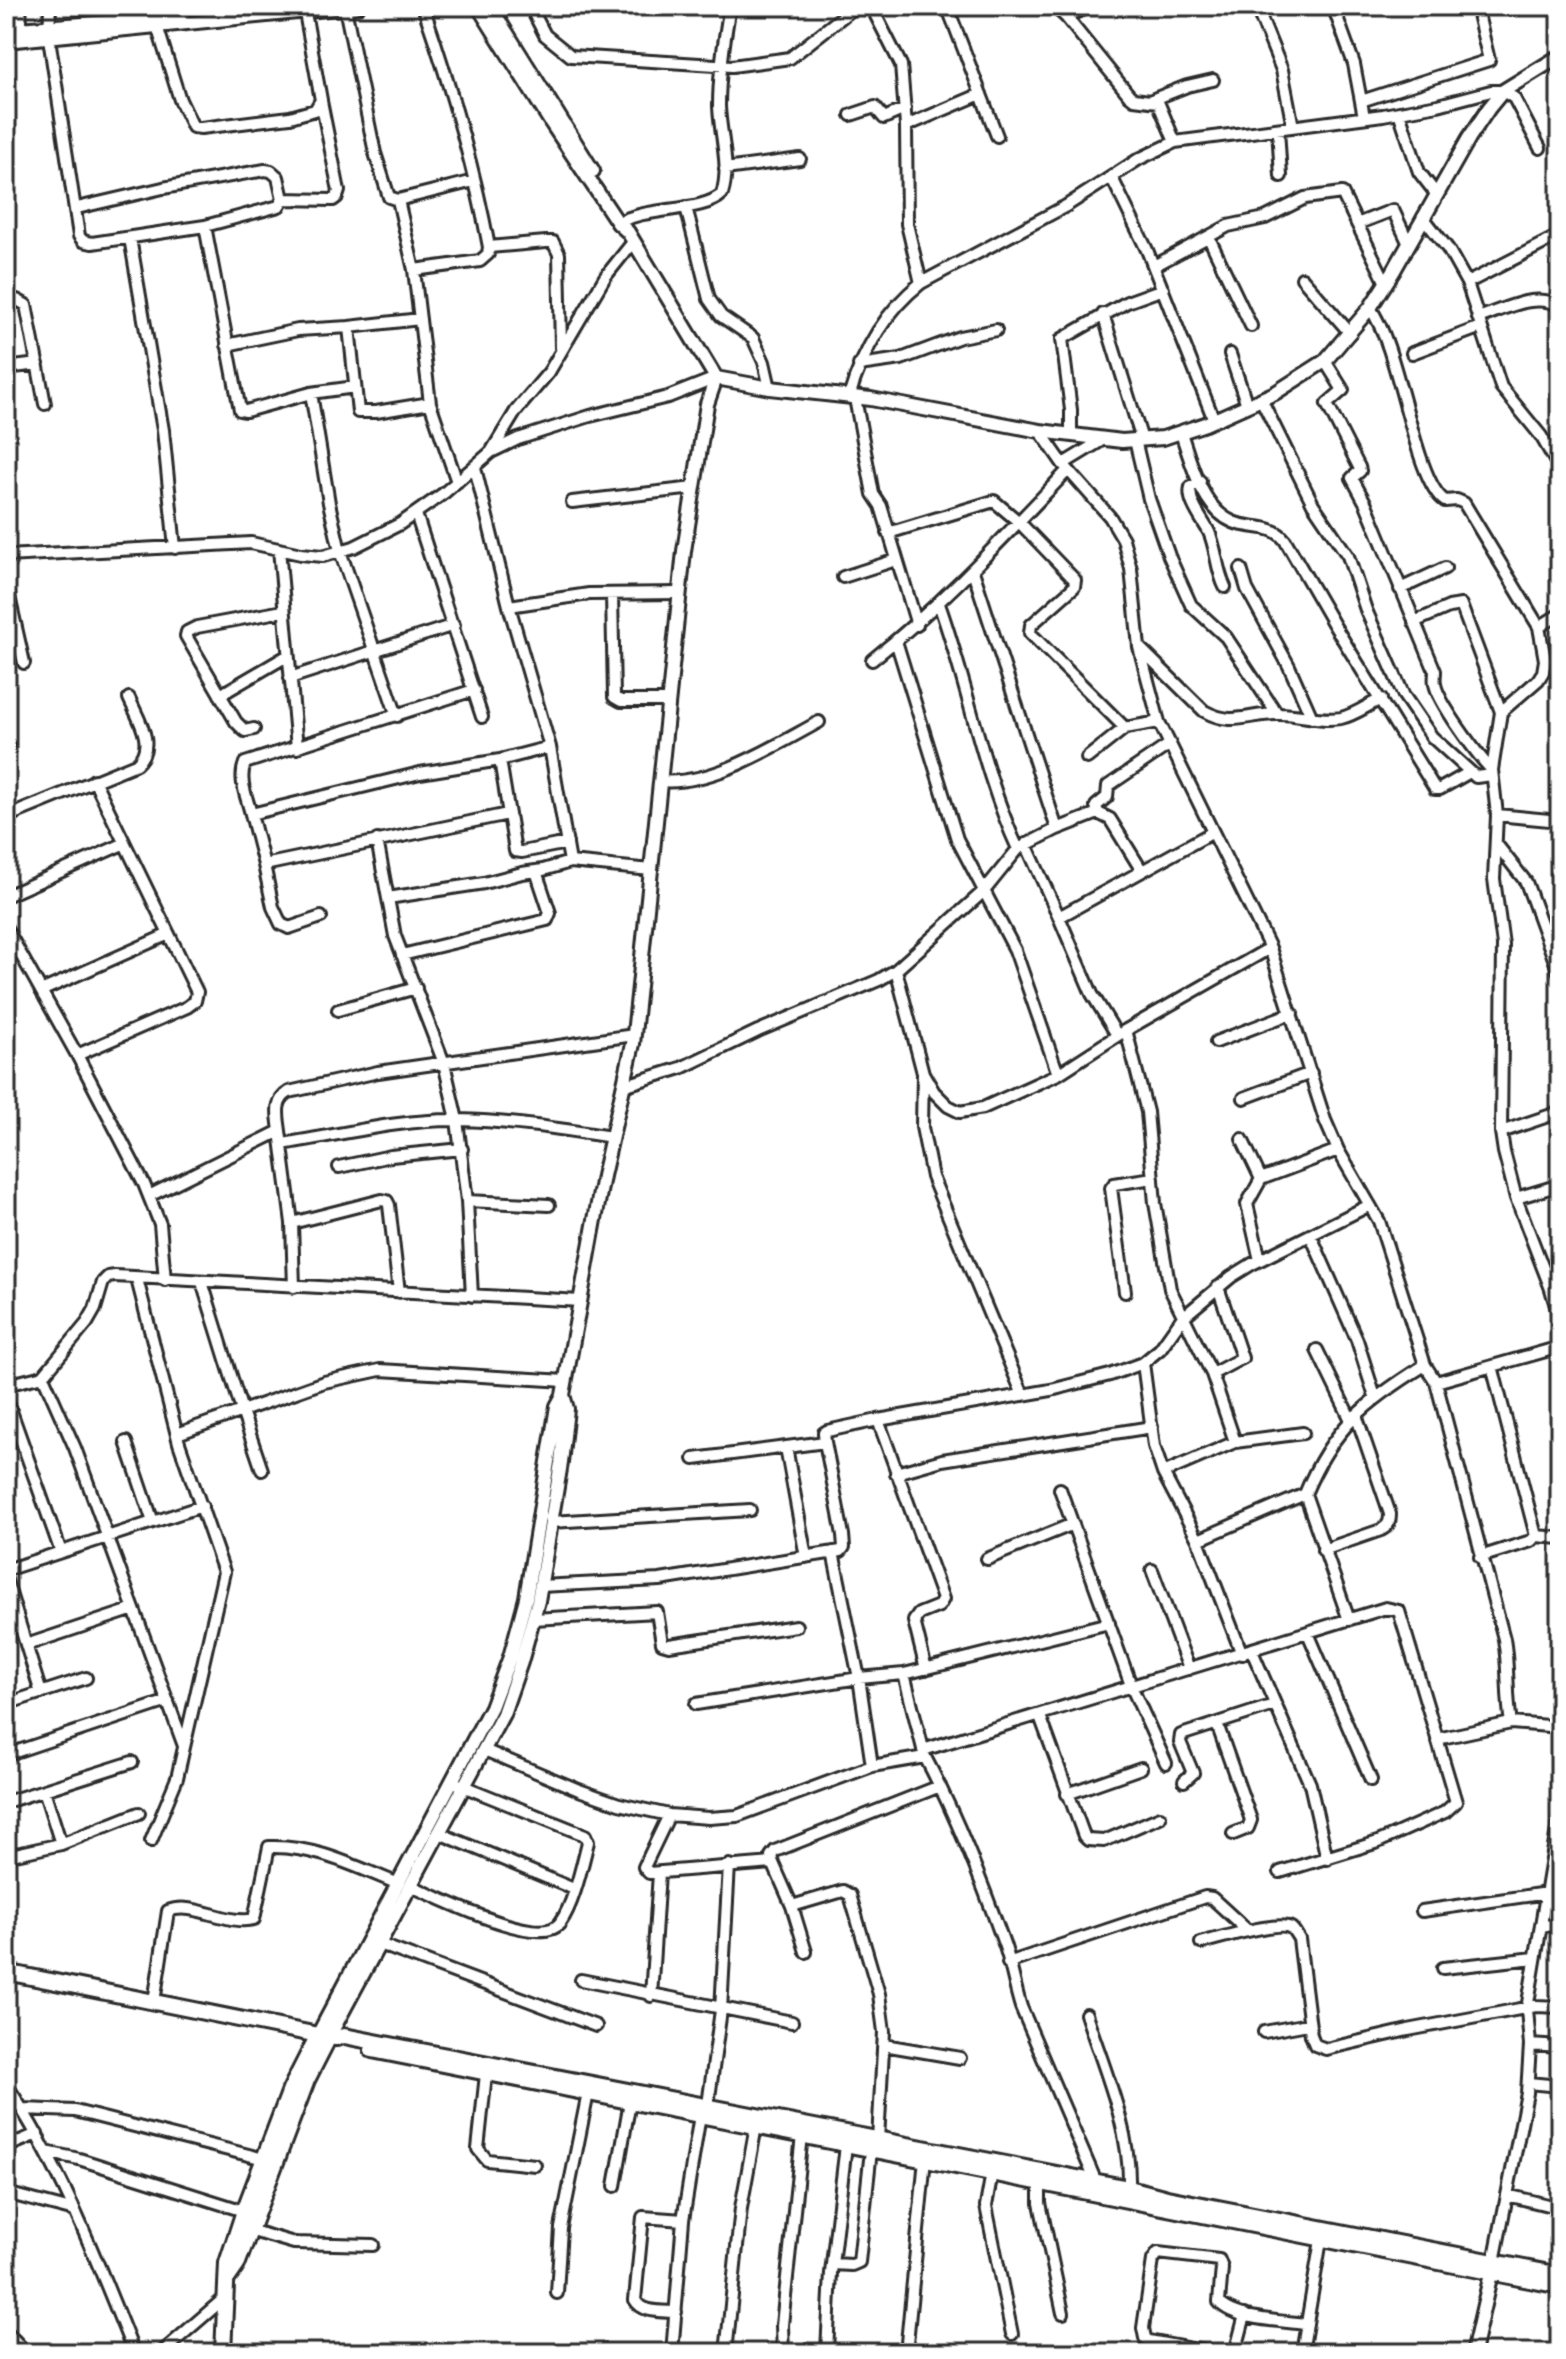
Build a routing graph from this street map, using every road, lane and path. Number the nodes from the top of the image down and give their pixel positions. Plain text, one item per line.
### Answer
1 (20, 6) edge
2 (50, 6) edge
3 (280, 6) edge
4 (423, 6) edge
5 (478, 6) edge
6 (490, 6) edge
7 (530, 6) edge
8 (730, 6) edge
9 (856, 6) edge
10 (871, 6) edge
11 (947, 6) edge
12 (1054, 6) edge
13 (1090, 6) edge
14 (1256, 6) edge
15 (1333, 6) edge
16 (1476, 6) edge
17 (349, 7) edge
18 (304, 9) edge
19 (256, 13) junction
20 (1066, 17) junction
21 (157, 26) junction
22 (6, 30) edge
23 (50, 33) junction
24 (22, 34) junction
25 (6, 41) edge
26 (1560, 56) edge
27 (720, 66) junction
28 (1213, 80) dead end
29 (1503, 91) junction
30 (981, 94) junction
31 (1154, 99) junction
32 (321, 100) junction
33 (1361, 101) junction
34 (905, 109) junction
35 (1399, 112) junction
36 (851, 115) dead end
37 (1364, 117) junction
38 (906, 126) junction
39 (1293, 127) junction
40 (1278, 129) junction
41 (997, 136) dead end
42 (1175, 142) junction
43 (1540, 148) dead end
44 (800, 159) dead end
45 (725, 169) junction
46 (1281, 176) dead end
47 (1112, 178) junction
48 (474, 181) junction
49 (1437, 195) junction
50 (283, 199) junction
51 (398, 200) junction
52 (686, 207) junction
53 (77, 208) junction
54 (1423, 217) junction
55 (1357, 224) junction
56 (205, 226) junction
57 (626, 229) junction
58 (1560, 235) edge
59 (130, 238) junction
60 (1209, 238) junction
61 (1409, 244) junction
62 (489, 247) junction
63 (1154, 266) junction
64 (414, 270) junction
65 (1302, 278) dead end
66 (921, 283) junction
67 (1386, 283) junction
68 (1467, 283) junction
69 (1163, 289) junction
70 (6, 302) edge
71 (1560, 306) edge
72 (1370, 308) junction
73 (1103, 314) junction
74 (420, 319) junction
75 (1480, 322) junction
76 (1251, 326) dead end
77 (349, 327) junction
78 (996, 330) dead end
79 (1350, 333) junction
80 (227, 345) junction
81 (561, 350) junction
82 (1412, 353) dead end
83 (1230, 354) dead end
84 (1325, 361) junction
85 (38, 364) junction
86 (859, 365) junction
87 (6, 368) edge
88 (716, 378) junction
89 (355, 387) junction
90 (770, 388) junction
91 (311, 393) junction
92 (852, 398) junction
93 (1261, 399) junction
94 (430, 403) junction
95 (45, 404) dead end
96 (1247, 405) junction
97 (1214, 420) junction
98 (1040, 431) junction
99 (1181, 433) junction
100 (1071, 434) junction
101 (1104, 439) junction
102 (1138, 440) junction
103 (491, 452) junction
104 (1065, 467) junction
105 (475, 468) junction
106 (1560, 469) edge
107 (1200, 481) junction
108 (457, 482) junction
109 (694, 488) junction
110 (572, 502) dead end
111 (416, 514) junction
112 (1019, 522) junction
113 (888, 533) junction
114 (175, 548) junction
115 (279, 549) junction
116 (340, 551) junction
117 (6, 556) edge
118 (896, 560) junction
119 (1445, 568) dead end
120 (1241, 569) dead end
121 (973, 571) junction
122 (843, 577) dead end
123 (6, 583) edge
124 (1225, 587) dead end
125 (1400, 589) junction
126 (680, 593) junction
127 (612, 594) junction
128 (939, 604) junction
129 (509, 606) junction
130 (283, 611) junction
131 (1560, 614) edge
132 (1414, 622) junction
133 (454, 625) junction
134 (917, 625) junction
135 (1539, 627) junction
136 (896, 641) junction
137 (1139, 647) junction
138 (374, 651) junction
139 (287, 656) junction
140 (872, 660) dead end
141 (24, 663) dead end
142 (290, 678) junction
143 (474, 690) junction
144 (220, 695) junction
145 (129, 698) dead end
146 (1381, 699) junction
147 (669, 701) junction
148 (1501, 712) junction
149 (1277, 714) junction
150 (397, 716) junction
151 (482, 717) dead end
152 (1312, 718) junction
153 (819, 722) dead end
154 (1159, 722) junction
155 (1125, 728) junction
156 (254, 729) dead end
157 (1170, 744) junction
158 (550, 747) junction
159 (297, 748) junction
160 (1087, 758) dead end
161 (500, 760) junction
162 (1470, 772) junction
163 (1492, 772) junction
164 (94, 780) junction
165 (660, 781) junction
166 (1098, 813) junction
167 (251, 814) junction
168 (508, 814) junction
169 (1497, 815) junction
170 (6, 817) edge
171 (1560, 821) edge
172 (1057, 829) junction
173 (1213, 832) junction
174 (377, 840) junction
175 (567, 843) junction
176 (123, 844) junction
177 (1497, 845) junction
178 (1022, 847) junction
179 (570, 862) junction
180 (264, 865) junction
181 (651, 870) junction
182 (536, 871) junction
183 (1142, 871) junction
184 (984, 891) junction
185 (6, 896) edge
186 (388, 898) junction
187 (321, 917) dead end
188 (1059, 917) junction
189 (1560, 923) edge
190 (6, 928) edge
191 (1544, 930) junction
192 (169, 934) junction
193 (1270, 948) junction
194 (402, 955) junction
195 (896, 970) junction
196 (1560, 975) edge
197 (416, 988) junction
198 (41, 991) junction
199 (338, 1010) dead end
200 (1292, 1013) junction
201 (1122, 1032) junction
202 (634, 1035) junction
203 (1216, 1042) dead end
204 (77, 1055) junction
205 (444, 1063) junction
206 (923, 1073) junction
207 (1311, 1073) junction
208 (1058, 1074) junction
209 (623, 1086) junction
210 (1244, 1098) dead end
211 (1560, 1112) edge
212 (457, 1120) junction
213 (280, 1131) junction
214 (1501, 1132) junction
215 (612, 1137) junction
216 (1242, 1139) dead end
217 (282, 1144) junction
218 (462, 1149) junction
219 (1338, 1150) junction
220 (339, 1167) dead end
221 (1153, 1178) junction
222 (1261, 1179) junction
223 (1560, 1185) edge
224 (149, 1196) junction
225 (1516, 1198) junction
226 (467, 1201) junction
227 (549, 1205) dead end
228 (1370, 1205) junction
229 (292, 1223) junction
230 (1311, 1236) junction
231 (1260, 1260) junction
232 (137, 1279) junction
233 (165, 1280) junction
234 (202, 1282) junction
235 (294, 1287) junction
236 (1218, 1287) junction
237 (1556, 1287) edge
238 (399, 1292) junction
239 (1125, 1292) dead end
240 (472, 1296) junction
241 (581, 1301) junction
242 (1182, 1318) junction
243 (1560, 1320) edge
244 (1560, 1347) edge
245 (1317, 1350) dead end
246 (1143, 1363) junction
247 (1425, 1365) junction
248 (1492, 1366) junction
249 (1212, 1374) junction
250 (43, 1376) junction
251 (566, 1381) junction
252 (1436, 1382) junction
253 (6, 1385) edge
254 (563, 1395) junction
255 (1023, 1395) junction
256 (6, 1397) edge
257 (1375, 1397) junction
258 (242, 1411) junction
259 (1353, 1417) junction
260 (878, 1420) junction
261 (1152, 1427) junction
262 (1303, 1433) dead end
263 (177, 1434) junction
264 (126, 1442) dead end
265 (825, 1442) junction
266 (1235, 1442) junction
267 (786, 1447) junction
268 (694, 1459) dead end
269 (262, 1470) dead end
270 (896, 1473) junction
271 (1163, 1473) junction
272 (1060, 1489) dead end
273 (1305, 1494) junction
274 (202, 1506) junction
275 (750, 1510) dead end
276 (153, 1522) junction
277 (551, 1522) junction
278 (1073, 1524) junction
279 (1536, 1536) junction
280 (107, 1537) junction
281 (1560, 1538) edge
282 (1198, 1540) junction
283 (1323, 1550) junction
284 (61, 1552) junction
285 (833, 1552) junction
286 (806, 1557) junction
287 (1480, 1557) junction
288 (987, 1559) dead end
289 (6, 1570) edge
290 (1152, 1570) dead end
291 (6, 1580) edge
292 (540, 1586) junction
293 (134, 1609) junction
294 (533, 1619) junction
295 (1349, 1620) junction
296 (1109, 1623) junction
297 (796, 1626) dead end
298 (1308, 1633) junction
299 (26, 1645) junction
300 (1247, 1653) junction
301 (926, 1669) junction
302 (1189, 1669) junction
303 (904, 1674) junction
304 (86, 1678) dead end
305 (859, 1678) junction
306 (1132, 1688) junction
307 (41, 1693) junction
308 (168, 1701) junction
309 (6, 1704) edge
310 (696, 1704) dead end
311 (1274, 1705) junction
312 (1040, 1716) junction
313 (1511, 1723) junction
314 (1217, 1724) junction
315 (1560, 1727) edge
316 (1437, 1739) junction
317 (185, 1747) junction
318 (484, 1750) junction
319 (924, 1754) junction
320 (6, 1755) edge
321 (132, 1762) dead end
322 (1166, 1763) dead end
323 (872, 1766) junction
324 (1141, 1768) dead end
325 (1371, 1780) dead end
326 (1184, 1781) dead end
327 (458, 1784) junction
328 (940, 1786) junction
329 (44, 1790) junction
330 (1067, 1794) junction
331 (6, 1802) edge
332 (1560, 1811) edge
333 (139, 1813) dead end
334 (669, 1815) junction
335 (1160, 1817) dead end
336 (439, 1833) junction
337 (1233, 1834) dead end
338 (151, 1841) dead end
339 (61, 1844) junction
340 (6, 1845) edge
341 (1327, 1859) junction
342 (773, 1863) junction
343 (729, 1865) junction
344 (1280, 1872) dead end
345 (659, 1873) junction
346 (405, 1885) junction
347 (574, 1889) junction
348 (1547, 1893) junction
349 (792, 1906) junction
350 (1422, 1911) dead end
351 (1541, 1925) junction
352 (1560, 1926) edge
353 (1248, 1931) junction
354 (1201, 1943) dead end
355 (379, 1944) junction
356 (806, 1952) dead end
357 (1535, 1958) junction
358 (1008, 1963) junction
359 (1443, 1968) dead end
360 (6, 1972) edge
361 (581, 1980) dead end
362 (651, 1996) junction
363 (154, 2002) junction
364 (1560, 2007) edge
365 (1527, 2009) junction
366 (721, 2010) junction
367 (1086, 2014) dead end
368 (792, 2022) dead end
369 (1308, 2024) junction
370 (596, 2026) dead end
371 (1264, 2032) dead end
372 (327, 2036) junction
373 (884, 2045) junction
374 (1530, 2045) junction
375 (1560, 2047) edge
376 (960, 2058) dead end
377 (486, 2074) junction
378 (1528, 2083) junction
379 (6, 2084) edge
380 (1560, 2086) edge
381 (588, 2093) junction
382 (630, 2101) junction
383 (23, 2109) junction
384 (704, 2110) junction
385 (756, 2126) junction
386 (37, 2134) junction
387 (802, 2135) junction
388 (846, 2145) junction
389 (875, 2145) junction
390 (6, 2147) edge
391 (46, 2152) junction
392 (264, 2159) junction
393 (925, 2159) junction
394 (535, 2165) dead end
395 (993, 2167) junction
396 (1096, 2182) junction
397 (1040, 2184) junction
398 (1078, 2185) junction
399 (615, 2186) dead end
400 (1129, 2188) junction
401 (6, 2193) edge
402 (1507, 2195) junction
403 (1560, 2208) edge
404 (75, 2211) junction
405 (244, 2211) junction
406 (683, 2220) junction
407 (249, 2230) junction
408 (1323, 2234) junction
409 (373, 2245) dead end
410 (832, 2264) junction
411 (1493, 2267) junction
412 (1560, 2275) edge
413 (228, 2278) junction
414 (1560, 2286) edge
415 (557, 2293) dead end
416 (227, 2296) junction
417 (676, 2312) junction
418 (1063, 2313) dead end
419 (1245, 2315) junction
420 (1307, 2324) junction
421 (6, 2331) edge
422 (1012, 2334) dead end
423 (19, 2351) edge
424 (827, 2351) dead end
425 (134, 2353) edge
426 (161, 2353) edge
427 (223, 2353) edge
428 (672, 2353) edge
429 (726, 2353) edge
430 (783, 2353) edge
431 (906, 2353) edge
432 (1214, 2353) edge
433 (1235, 2353) edge
434 (1302, 2353) edge
435 (1473, 2353) edge

1 - 24 street
2 - 23 street
3 - 19 street
4 - 48 street
5 - 57 street
6 - 57 street
7 - 27 street
8 - 27 street
9 - 27 street
10 - 34 street
11 - 30 street
12 - 20 street
13 - 20 street
14 - 39 street
15 - 33 street
16 - 33 street
17 - 18 street
17 - 51 street
18 - 19 street
18 - 32 street
19 - 21 street
19 - 23 street
20 - 31 street
21 - 23 street
21 - 32 street
22 - 24 street
23 - 24 street
23 - 53 street
24 - 25 street
26 - 29 street
27 - 45 street
28 - 31 street
29 - 35 street
29 - 43 street
29 - 49 street
30 - 38 street
30 - 41 street
31 - 42 street
32 - 50 street
33 - 37 street
34 - 36 street
34 - 38 street
35 - 37 street
35 - 49 street
37 - 39 street
38 - 66 street
39 - 40 street
40 - 42 street
40 - 46 street
42 - 47 street
44 - 45 street
45 - 52 street
47 - 63 street
47 - 66 street
48 - 51 street
48 - 62 street
49 - 54 street
50 - 53 street
50 - 56 street
51 - 64 street
52 - 57 street
52 - 90 street
53 - 59 street
54 - 61 street
54 - 68 street
55 - 60 street
55 - 61 street
55 - 67 street
56 - 59 street
56 - 80 street
57 - 81 street
57 - 88 street
58 - 68 street
59 - 114 street
60 - 63 street
60 - 76 street
61 - 67 street
62 - 64 street
62 - 81 street
63 - 69 street
64 - 74 street
65 - 79 street
66 - 86 street
67 - 72 street
68 - 75 street
69 - 73 street
69 - 97 street
70 - 85 street
71 - 75 street
72 - 79 street
72 - 135 street
73 - 100 street
73 - 102 street
74 - 77 street
74 - 94 street
75 - 82 street
75 - 106 street
77 - 80 street
77 - 89 street
78 - 86 street
79 - 84 street
80 - 91 street
81 - 103 street
83 - 96 street
84 - 93 street
84 - 125 street
85 - 87 street
85 - 95 street
86 - 92 street
88 - 90 street
88 - 103 street
88 - 109 street
89 - 91 street
89 - 94 street
90 - 92 street
91 - 116 street
92 - 98 street
92 - 113 street
93 - 96 street
93 - 162 street
94 - 108 street
96 - 97 street
97 - 99 street
98 - 100 street
98 - 104 street
99 - 102 street
99 - 107 street
100 - 101 street
101 - 102 street
101 - 104 street
102 - 149 street
103 - 105 street
104 - 112 street
104 - 137 street
105 - 108 street
105 - 129 street
107 - 124 street
107 - 146 street
108 - 111 street
109 - 110 street
109 - 126 street
111 - 116 street
111 - 133 street
112 - 113 street
112 - 121 street
112 - 155 street
113 - 118 street
114 - 115 street
114 - 117 street
115 - 116 street
115 - 130 street
116 - 138 street
118 - 122 street
118 - 134 street
119 - 125 street
120 - 152 street
121 - 128 street
121 - 172 street
123 - 141 street
125 - 132 street
126 - 127 street
126 - 147 street
127 - 129 street
127 - 147 street
128 - 134 street
128 - 178 street
129 - 158 street
130 - 139 street
130 - 144 street
131 - 135 street
132 - 148 street
132 - 163 street
133 - 138 street
133 - 143 street
134 - 136 street
135 - 148 street
136 - 140 street
136 - 184 street
137 - 149 street
137 - 154 street
138 - 142 street
138 - 150 street
139 - 142 street
139 - 144 street
142 - 159 street
143 - 150 street
143 - 151 street
144 - 156 street
145 - 164 street
146 - 152 street
146 - 162 street
147 - 165 street
148 - 163 street
149 - 152 street
150 - 159 street
153 - 165 street
154 - 155 street
154 - 157 street
155 - 160 street
157 - 166 street
157 - 173 street
158 - 161 street
158 - 175 street
159 - 167 street
161 - 167 street
161 - 168 street
162 - 163 street
163 - 169 street
164 - 170 street
164 - 176 street
165 - 181 street
166 - 172 street
166 - 183 street
167 - 180 street
168 - 174 street
168 - 175 street
169 - 171 street
169 - 177 street
172 - 178 street
173 - 183 street
173 - 193 street
174 - 180 street
174 - 186 street
175 - 179 street
176 - 185 street
176 - 192 street
177 - 191 street
177 - 214 street
178 - 184 street
178 - 188 street
179 - 181 street
179 - 182 street
180 - 187 street
181 - 202 street
182 - 186 street
182 - 194 street
183 - 188 street
184 - 195 street
184 - 208 street
186 - 194 street
188 - 201 street
189 - 191 street
190 - 198 street
191 - 196 street
192 - 198 street
192 - 204 street
193 - 200 street
193 - 201 street
194 - 197 street
195 - 206 street
195 - 209 street
197 - 199 street
197 - 205 street
198 - 204 street
200 - 203 street
200 - 207 street
201 - 208 street
201 - 221 street
202 - 205 street
202 - 209 street
204 - 224 street
205 - 212 street
205 - 213 street
206 - 208 street
206 - 255 street
207 - 210 street
207 - 219 street
209 - 215 street
211 - 214 street
212 - 215 street
212 - 217 street
212 - 218 street
213 - 217 street
213 - 224 street
214 - 225 street
215 - 241 street
216 - 222 street
217 - 229 street
218 - 220 street
218 - 226 street
219 - 222 street
219 - 228 street
221 - 239 street
221 - 242 street
222 - 231 street
223 - 225 street
224 - 233 street
225 - 237 street
226 - 227 street
226 - 240 street
228 - 230 street
228 - 247 street
229 - 235 street
229 - 238 street
230 - 231 street
230 - 257 street
231 - 236 street
232 - 233 street
232 - 250 street
232 - 263 street
233 - 234 street
234 - 235 street
234 - 258 street
235 - 238 street
236 - 242 street
236 - 249 street
237 - 243 street
238 - 240 street
240 - 241 street
241 - 251 street
242 - 246 street
242 - 249 street
244 - 248 street
245 - 259 street
246 - 255 street
246 - 261 street
247 - 252 street
247 - 257 street
248 - 252 street
248 - 279 street
249 - 266 street
250 - 253 street
250 - 280 street
251 - 254 street
251 - 258 street
252 - 287 street
254 - 277 street
254 - 327 street
255 - 260 street
256 - 284 street
257 - 259 street
258 - 263 street
258 - 269 street
259 - 273 street
259 - 283 street
260 - 265 street
260 - 270 street
261 - 270 street
261 - 271 street
262 - 266 street
263 - 274 street
264 - 276 street
265 - 267 street
265 - 285 street
266 - 271 street
267 - 268 street
267 - 286 street
270 - 301 street
271 - 282 street
272 - 278 street
273 - 282 street
273 - 283 street
274 - 276 street
274 - 317 street
275 - 277 street
276 - 280 street
277 - 292 street
278 - 288 street
278 - 296 street
279 - 281 street
279 - 287 street
280 - 284 street
280 - 293 street
282 - 300 street
283 - 295 street
284 - 289 street
285 - 286 street
285 - 305 street
286 - 292 street
287 - 313 street
290 - 302 street
291 - 299 street
292 - 294 street
293 - 299 street
293 - 308 street
294 - 297 street
294 - 318 street
295 - 298 street
295 - 316 street
296 - 301 street
296 - 306 street
298 - 300 street
298 - 325 street
299 - 307 street
300 - 302 street
300 - 311 street
301 - 303 street
302 - 306 street
303 - 305 street
303 - 319 street
304 - 307 street
305 - 310 street
305 - 323 street
306 - 312 street
306 - 322 street
307 - 309 street
308 - 317 street
308 - 320 street
311 - 314 street
311 - 341 street
312 - 319 street
312 - 330 street
313 - 315 street
313 - 316 street
314 - 326 street
314 - 337 street
316 - 341 street
317 - 338 street
318 - 327 street
318 - 334 street
319 - 323 street
319 - 328 street
321 - 329 street
323 - 334 street
324 - 330 street
327 - 336 street
327 - 346 street
327 - 347 street
328 - 342 street
328 - 358 street
329 - 331 street
329 - 339 street
330 - 335 street
332 - 348 street
333 - 339 street
334 - 345 street
336 - 346 street
336 - 347 street
339 - 340 street
341 - 344 street
342 - 343 street
342 - 349 street
343 - 345 street
343 - 366 street
345 - 362 street
346 - 347 street
346 - 355 street
346 - 363 street
346 - 372 street
348 - 350 street
348 - 351 street
349 - 356 street
349 - 373 street
351 - 352 street
351 - 357 street
353 - 354 street
353 - 358 street
353 - 369 street
355 - 370 street
355 - 372 street
357 - 359 street
357 - 365 street
358 - 396 street
360 - 363 main road
361 - 362 street
362 - 366 street
363 - 372 main road
364 - 365 street
365 - 369 street
365 - 374 street
366 - 368 street
366 - 384 street
367 - 400 street
369 - 371 street
372 - 377 main road
372 - 384 main road
372 - 392 main road
372 - 407 main road
373 - 376 street
373 - 389 street
374 - 375 street
374 - 378 street
377 - 381 main road
377 - 394 street
378 - 380 street
378 - 402 street
379 - 383 street
381 - 382 main road
381 - 415 street
382 - 384 main road
382 - 399 street
383 - 386 street
383 - 392 street
384 - 385 main road
384 - 389 main road
384 - 406 street
385 - 387 main road
385 - 429 street
386 - 390 street
386 - 391 street
387 - 388 main road
387 - 430 street
388 - 389 main road
388 - 410 street
389 - 393 main road
389 - 395 main road
389 - 410 street
391 - 404 street
391 - 405 street
392 - 405 main road
393 - 395 main road
393 - 431 street
395 - 397 main road
395 - 398 main road
395 - 422 street
396 - 398 main road
396 - 400 main road
397 - 398 main road
397 - 418 street
398 - 408 main road
400 - 408 main road
401 - 404 street
402 - 403 street
402 - 411 street
404 - 425 street
405 - 413 main road
406 - 417 street
406 - 417 street
407 - 409 street
407 - 413 main road
408 - 411 main road
408 - 420 street
410 - 424 street
411 - 412 main road
411 - 414 main road
411 - 435 street
413 - 416 main road
416 - 426 street
416 - 427 main road
417 - 428 street
419 - 420 street
419 - 432 street
419 - 433 street
420 - 434 street
421 - 423 street

